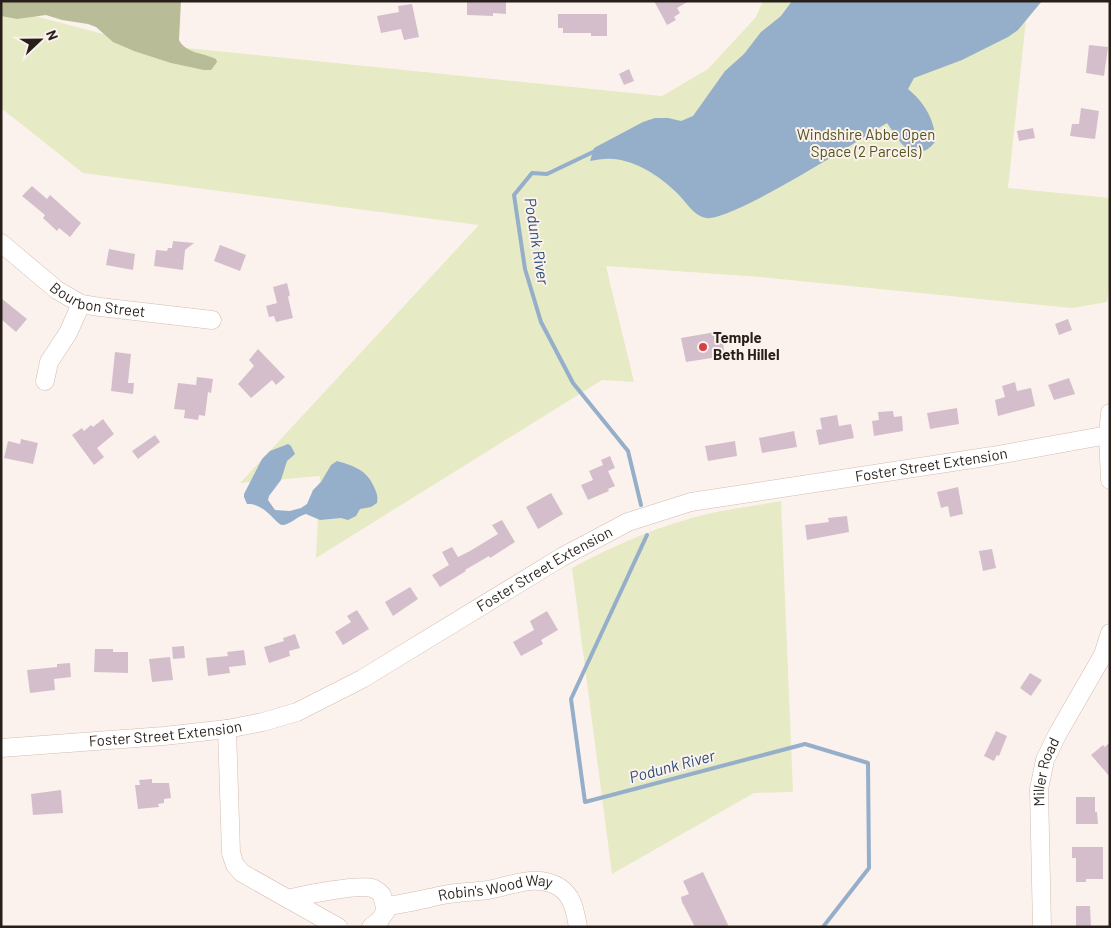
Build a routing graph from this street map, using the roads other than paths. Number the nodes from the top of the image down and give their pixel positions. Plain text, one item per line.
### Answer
1 (1, 243) edge
2 (81, 304) junction
3 (212, 320) dead end
4 (44, 381) dead end
5 (1110, 413) edge
6 (1108, 434) junction
7 (1110, 480) edge
8 (1110, 633) edge
9 (1107, 656) edge
10 (227, 729) junction
11 (1, 748) edge
12 (288, 899) junction
13 (386, 906) junction
14 (338, 927) edge
15 (371, 927) edge
16 (578, 927) edge
17 (1042, 927) edge

1 - 2 street, Bourbon Street
2 - 3 street, Bourbon Street
2 - 4 street
5 - 6 street
6 - 7 street
6 - 10 street, Foster Street Extension
8 - 9 street, Miller Road
9 - 17 street, Miller Road
10 - 11 street, Foster Street Extension
10 - 12 street
12 - 13 street
12 - 14 street
13 - 15 street
13 - 16 street, Robin's Wood Way

